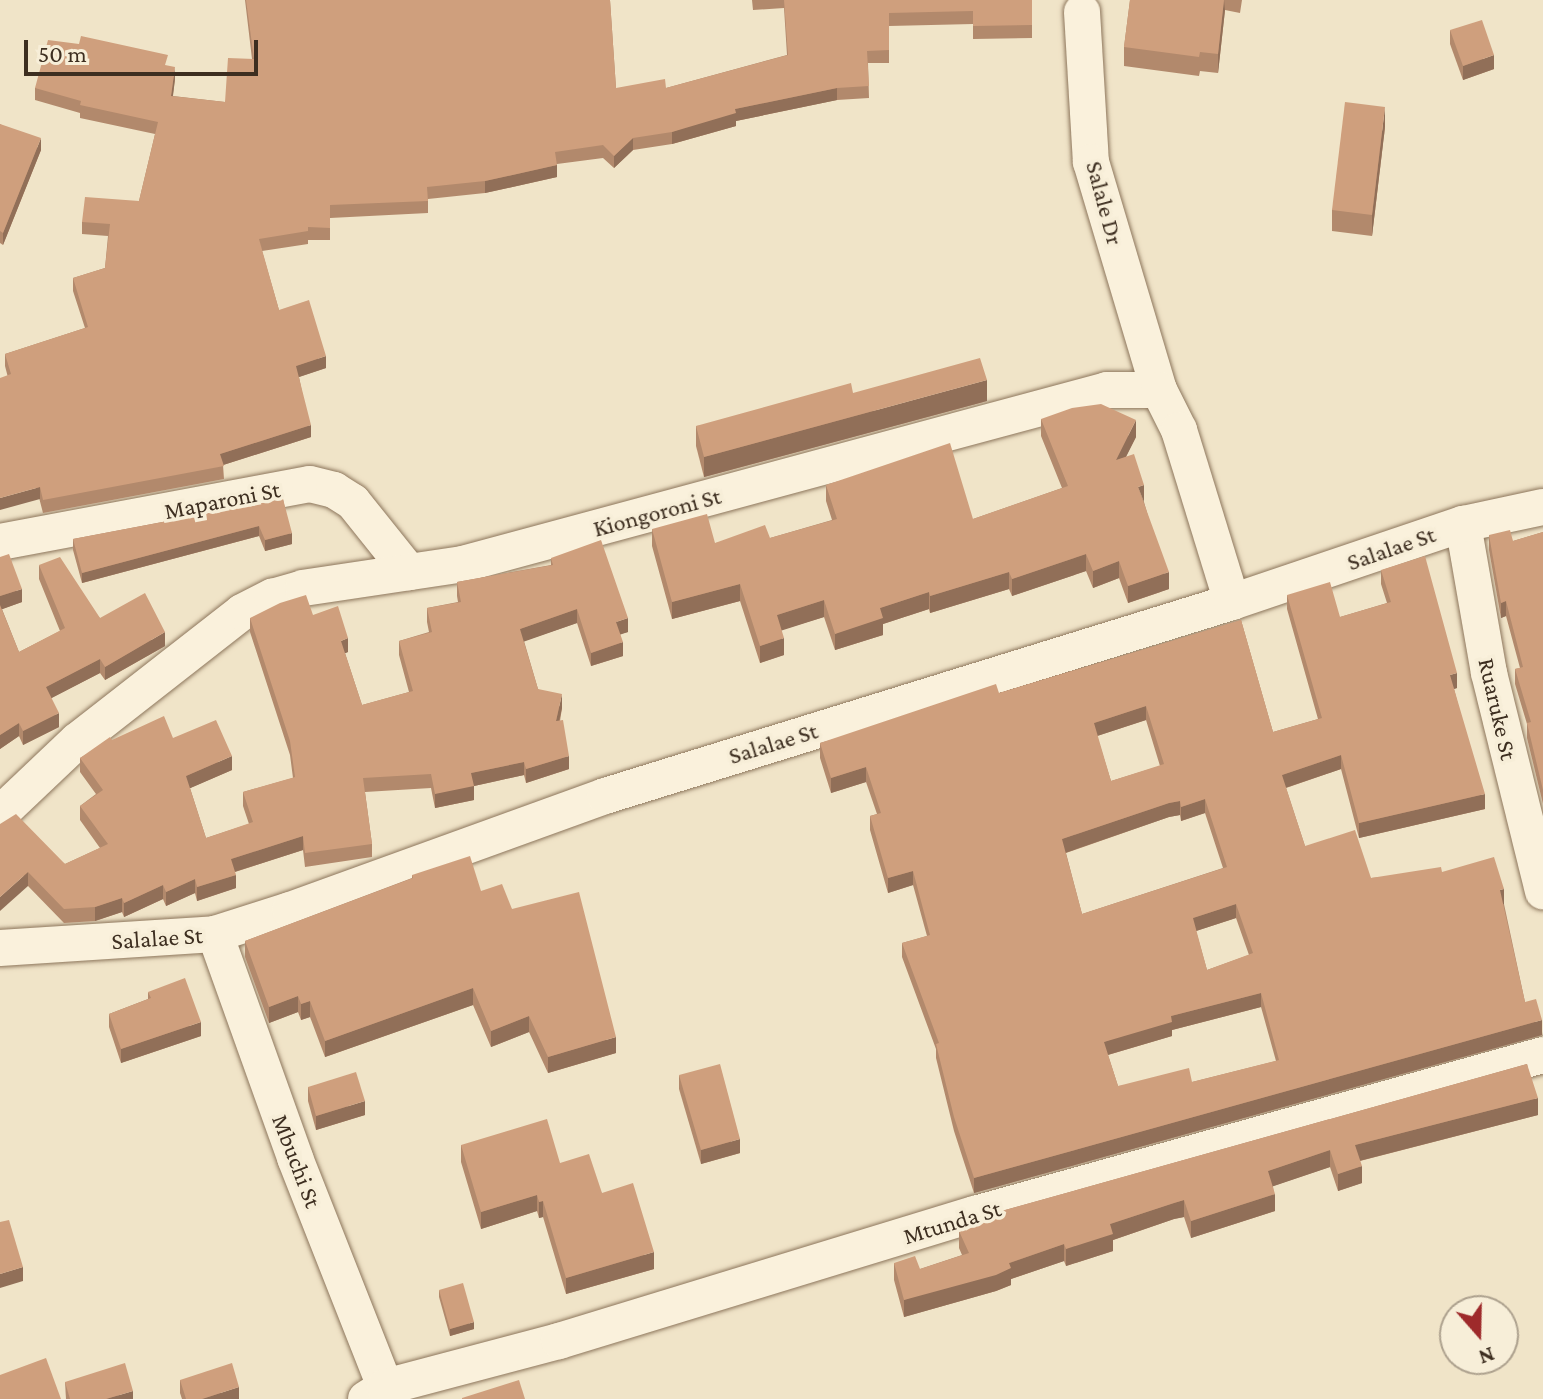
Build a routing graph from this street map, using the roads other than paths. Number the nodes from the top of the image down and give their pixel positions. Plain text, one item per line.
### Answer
1 (1082, 12) dead end
2 (1159, 390) junction
3 (1543, 507) edge
4 (1463, 524) junction
5 (0, 542) edge
6 (409, 572) junction
7 (1232, 602) junction
8 (0, 814) edge
9 (1543, 891) edge
10 (215, 934) junction
11 (0, 948) edge
12 (1543, 1055) edge
13 (376, 1393) edge

1 - 2 street, Salale Dr
2 - 6 street, Kiongoroni St
2 - 7 street
3 - 4 street, Salalae St
4 - 7 street, Salalae St
4 - 9 street, Ruaruke St
5 - 6 street, Maparoni St
6 - 8 street, Kiongoroni St
7 - 10 street, Salalae St
10 - 11 street, Salalae St
10 - 13 street, Mbuchi St
12 - 13 street, Mtunda St

